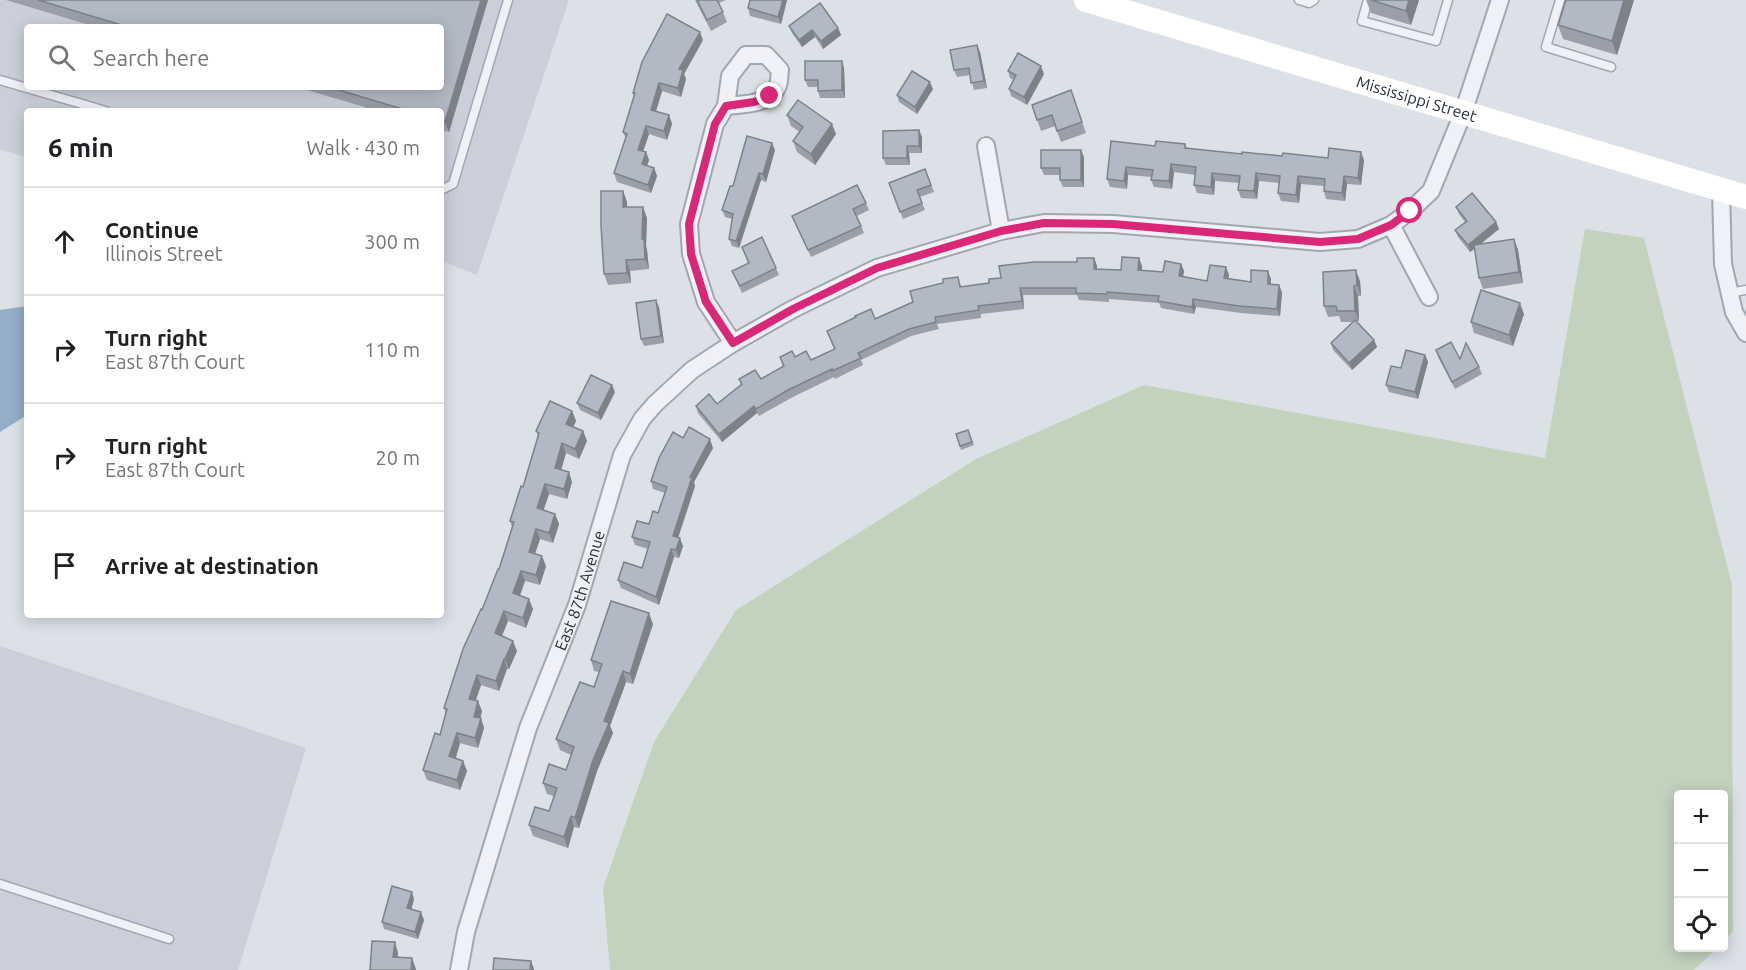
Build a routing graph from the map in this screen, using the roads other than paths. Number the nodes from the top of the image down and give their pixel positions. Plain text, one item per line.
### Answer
1 (508, 0) edge
2 (1086, 0) edge
3 (1299, 0) edge
4 (1314, 0) edge
5 (1368, 0) edge
6 (1448, 0) edge
7 (1500, 0) edge
8 (1560, 0) edge
9 (1611, 67) dead end
10 (0, 80) edge
11 (24, 87) edge
12 (34, 90) edge
13 (726, 106) dead end
14 (96, 108) edge
15 (1463, 113) junction
16 (986, 147) dead end
17 (444, 188) edge
18 (1720, 190) junction
19 (1746, 198) edge
20 (1391, 225) junction
21 (1001, 231) junction
22 (1746, 290) edge
23 (1728, 293) junction
24 (1429, 297) dead end
25 (1746, 333) edge
26 (733, 343) junction
27 (0, 884) edge
28 (169, 939) dead end
29 (459, 970) edge

1 - 17 lane
2 - 15 street, Mississippi Street
3 - 4 lane
5 - 6 lane
7 - 15 street, East 87th Avenue
8 - 9 lane
10 - 11 lane
12 - 14 lane
13 - 26 street
15 - 18 street, Mississippi Street
15 - 20 street, East 87th Avenue
16 - 21 street
18 - 19 street, Mississippi Street
18 - 23 street
20 - 21 street, East 87th Avenue
20 - 24 street
21 - 26 street, East 87th Avenue
22 - 23 lane
23 - 25 street
26 - 29 street, East 87th Avenue
27 - 28 lane

